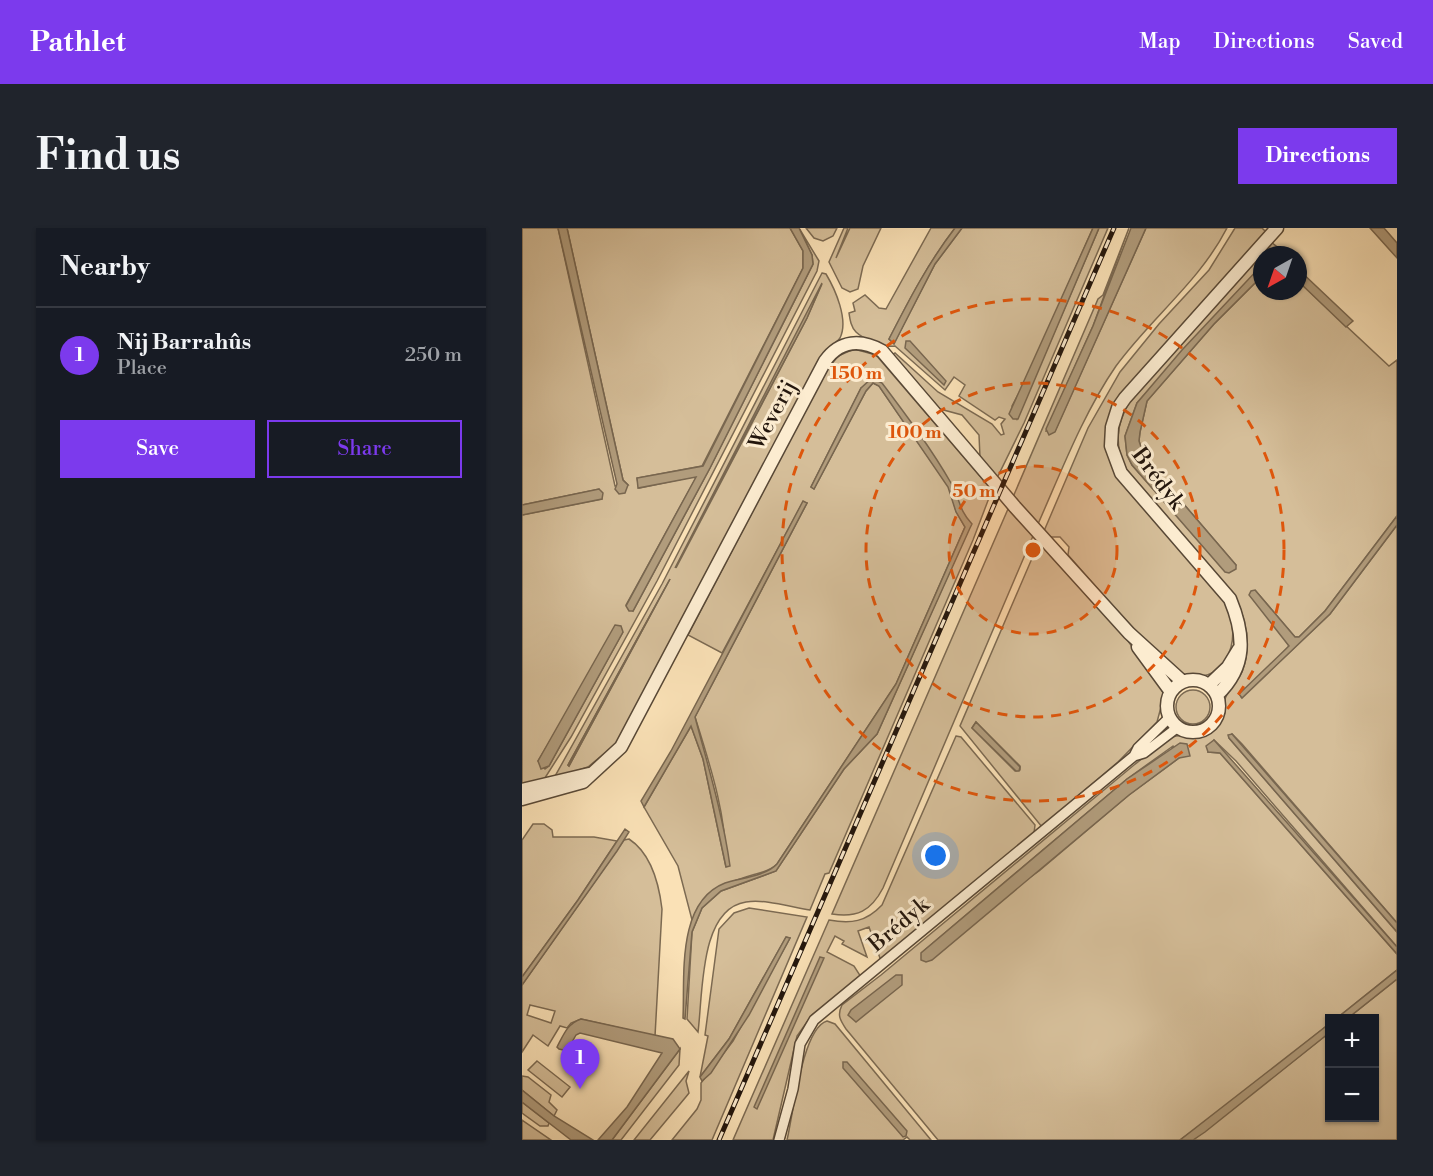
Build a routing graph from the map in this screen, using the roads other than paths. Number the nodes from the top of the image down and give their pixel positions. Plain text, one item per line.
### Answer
1 (1277, 228) edge
2 (1129, 633) junction
3 (1183, 682) junction
4 (1213, 690) junction
5 (1171, 692) junction
6 (1174, 722) junction
7 (591, 774) junction
8 (522, 790) edge
9 (522, 799) edge
10 (779, 1140) edge

1 - 4 street, Brédyk
2 - 3 street, Weverij
2 - 5 street, Weverij
2 - 7 street, Weverij
3 - 4 street
3 - 5 street
4 - 6 street
5 - 6 street
6 - 10 street, Brédyk
7 - 8 street, Weverij
7 - 9 street, Weverij

